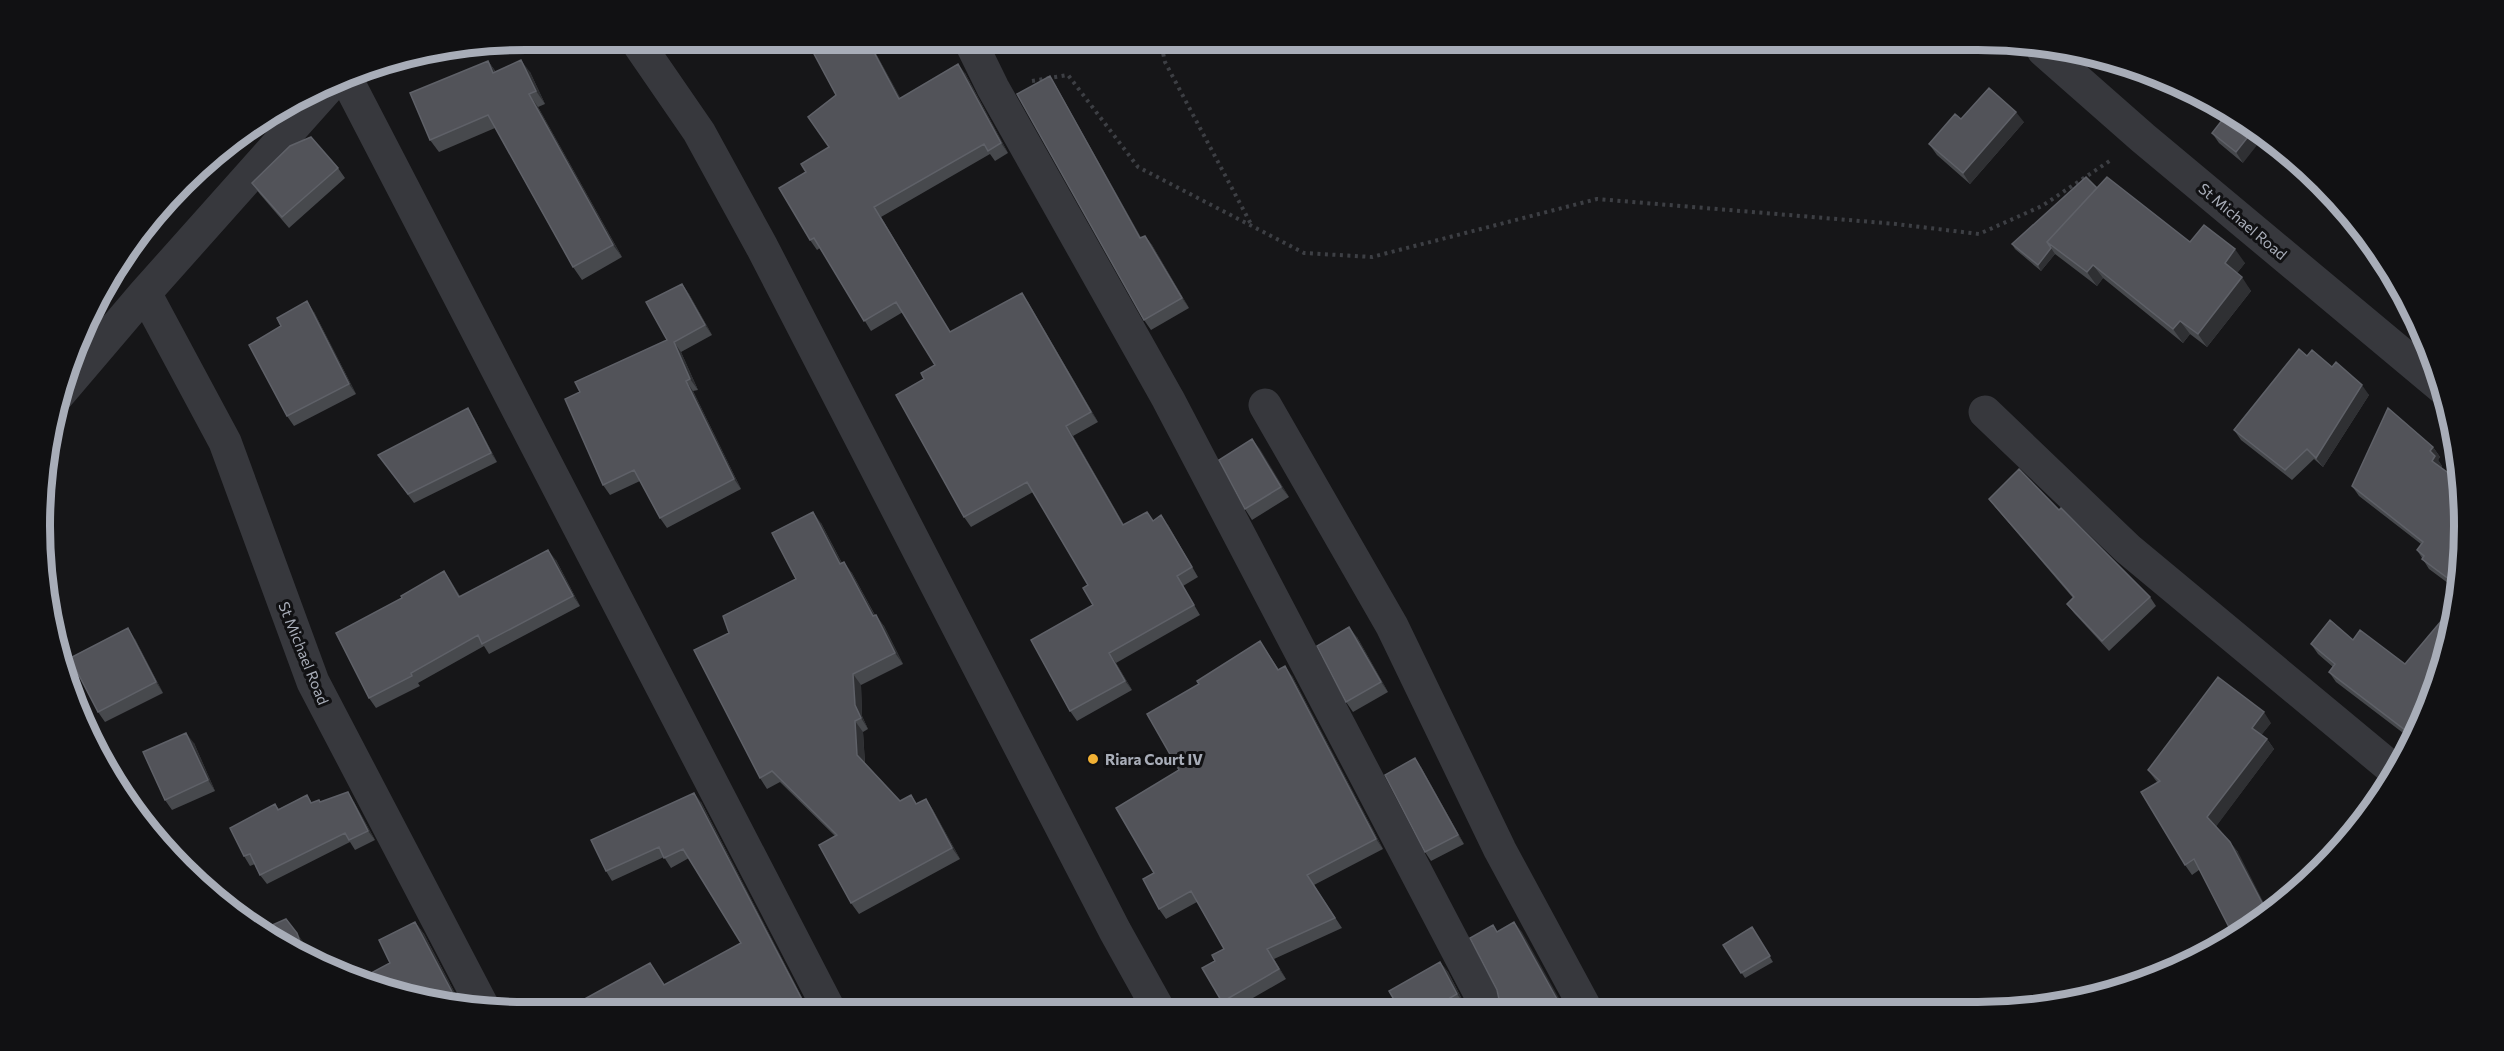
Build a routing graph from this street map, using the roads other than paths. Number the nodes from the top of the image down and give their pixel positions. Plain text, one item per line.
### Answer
1 (643, 50) edge
2 (974, 50) edge
3 (2049, 55) edge
4 (349, 84) edge
5 (320, 97) edge
6 (145, 293) junction
7 (74, 377) edge
8 (2431, 378) edge
9 (1265, 405) dead end
10 (1985, 412) dead end
11 (2389, 766) edge
12 (479, 999) edge
13 (825, 1002) edge
14 (1155, 1002) edge
15 (1484, 1002) edge
16 (1582, 1002) edge

1 - 14 street
2 - 15 street
3 - 8 street, St Michael Road
4 - 13 street
5 - 6 street
6 - 7 street
6 - 12 street, St Michael Road
9 - 16 street
10 - 11 street

